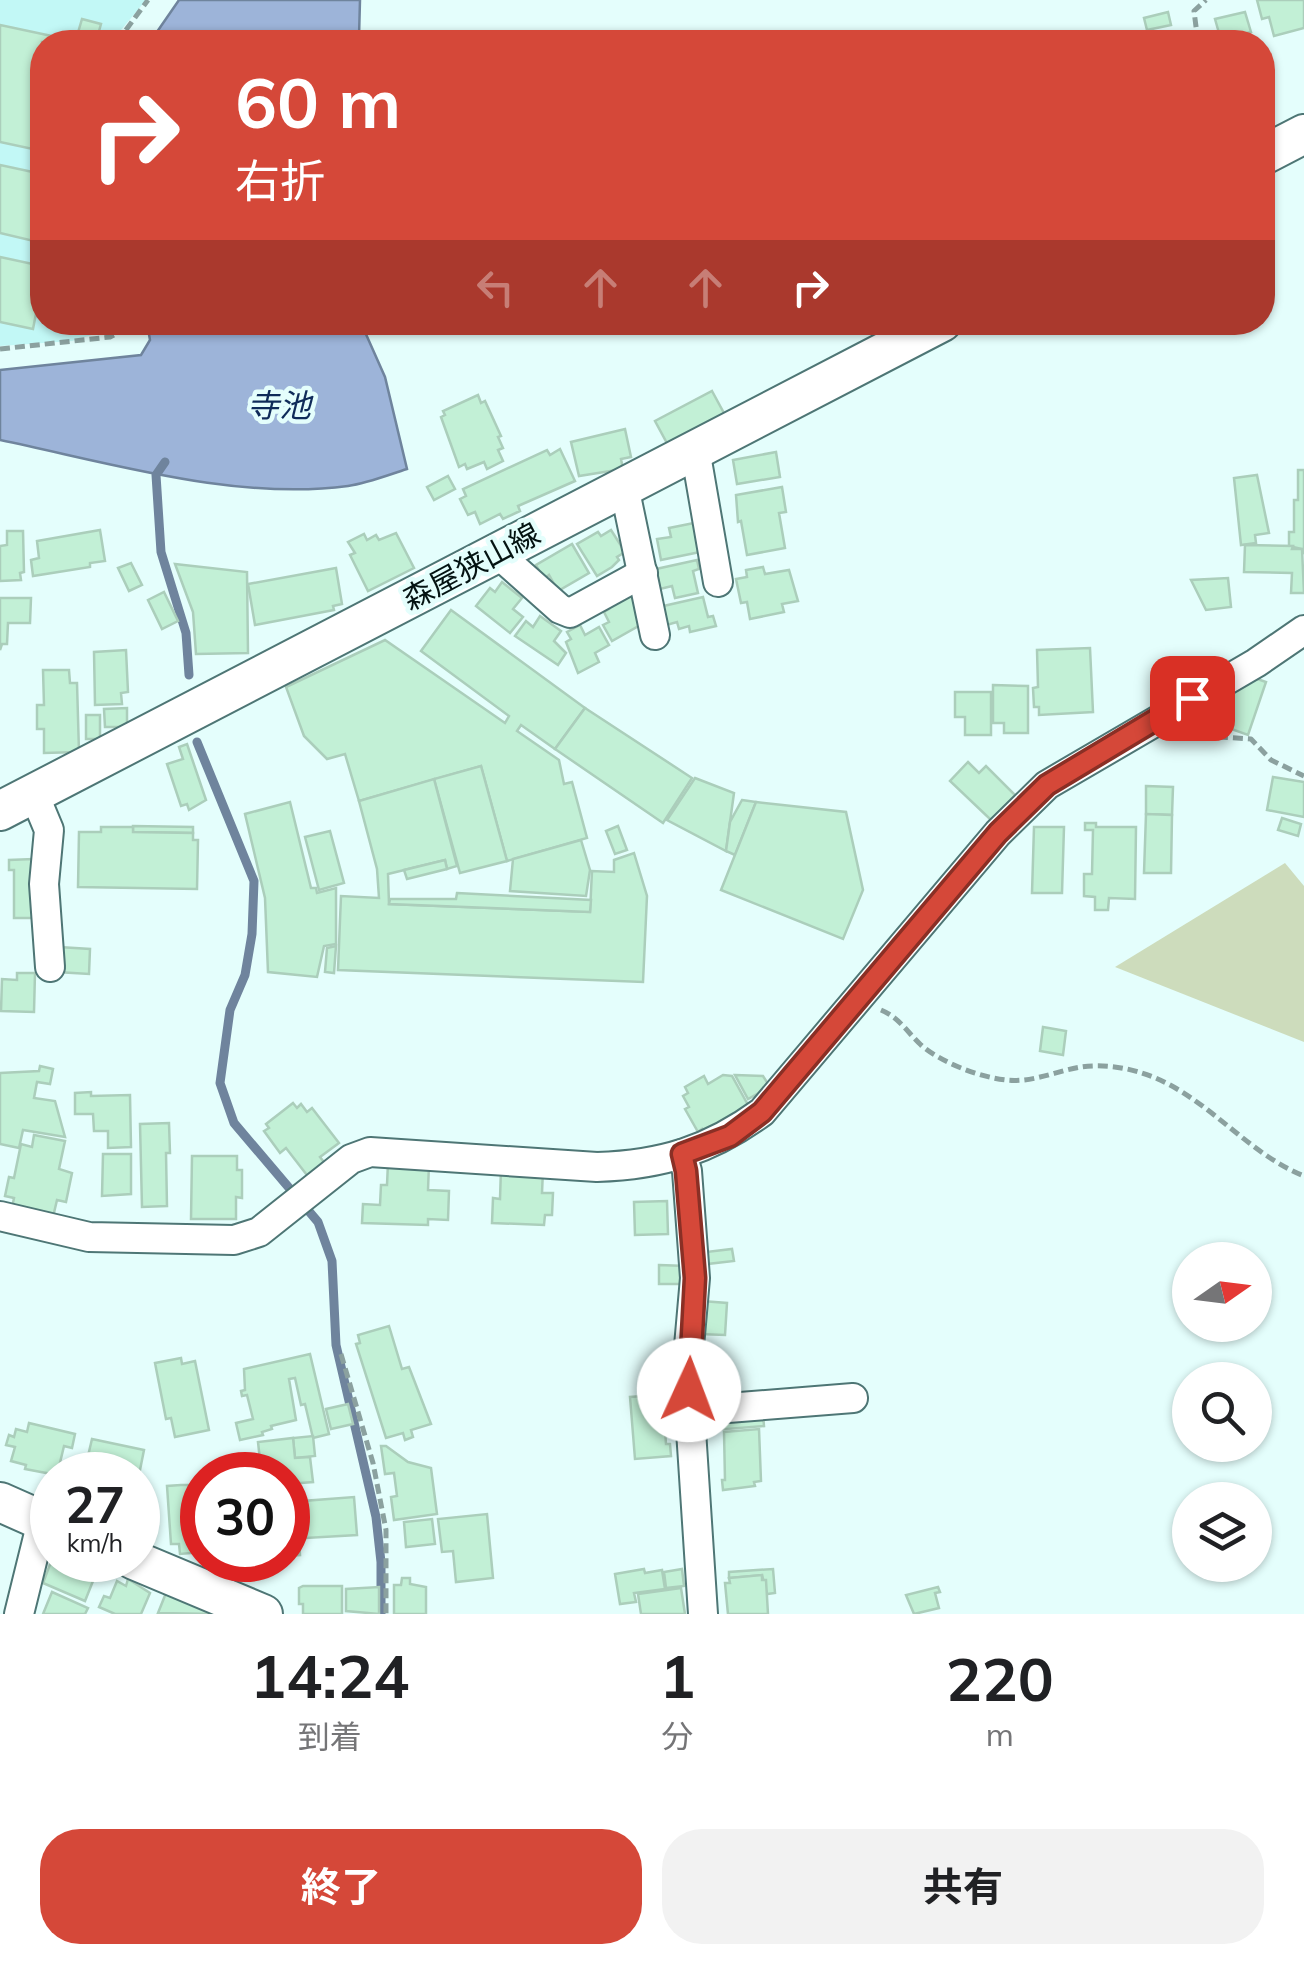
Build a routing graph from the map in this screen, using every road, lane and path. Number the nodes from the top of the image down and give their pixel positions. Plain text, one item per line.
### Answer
1 (148, 0) edge
2 (1206, 0) edge
3 (126, 30) edge
4 (1196, 30) edge
5 (1304, 134) edge
6 (1275, 149) edge
7 (114, 335) edge
8 (917, 335) edge
9 (0, 350) edge
10 (696, 450) junction
11 (624, 486) junction
12 (497, 553) junction
13 (643, 573) junction
14 (718, 582) dead end
15 (1304, 630) edge
16 (656, 635) dead end
17 (1142, 727) junction
18 (1304, 776) edge
19 (34, 794) junction
20 (0, 811) edge
21 (50, 968) dead end
22 (877, 1009) dead end
23 (682, 1154) junction
24 (1304, 1176) edge
25 (0, 1216) edge
26 (341, 1354) dead end
27 (853, 1398) dead end
28 (690, 1412) junction
29 (0, 1502) edge
30 (30, 1515) edge
31 (160, 1571) edge
32 (30, 1580) edge
33 (20, 1614) edge
34 (263, 1614) edge
35 (386, 1614) edge
36 (703, 1614) edge

1 - 3 path
2 - 4 path
5 - 6 main road
7 - 9 path
8 - 10 main road, 森屋狭山線
10 - 11 main road, 森屋狭山線
10 - 14 street
11 - 12 main road, 森屋狭山線
11 - 13 street
12 - 13 street
12 - 19 main road, 森屋狭山線
13 - 16 street
15 - 17 street
17 - 18 path
17 - 23 street
19 - 20 main road, 森屋狭山線
19 - 21 street
22 - 24 path
23 - 25 street
23 - 28 street
26 - 35 path
27 - 28 street
28 - 36 street
29 - 30 main road
31 - 34 main road
32 - 33 street

